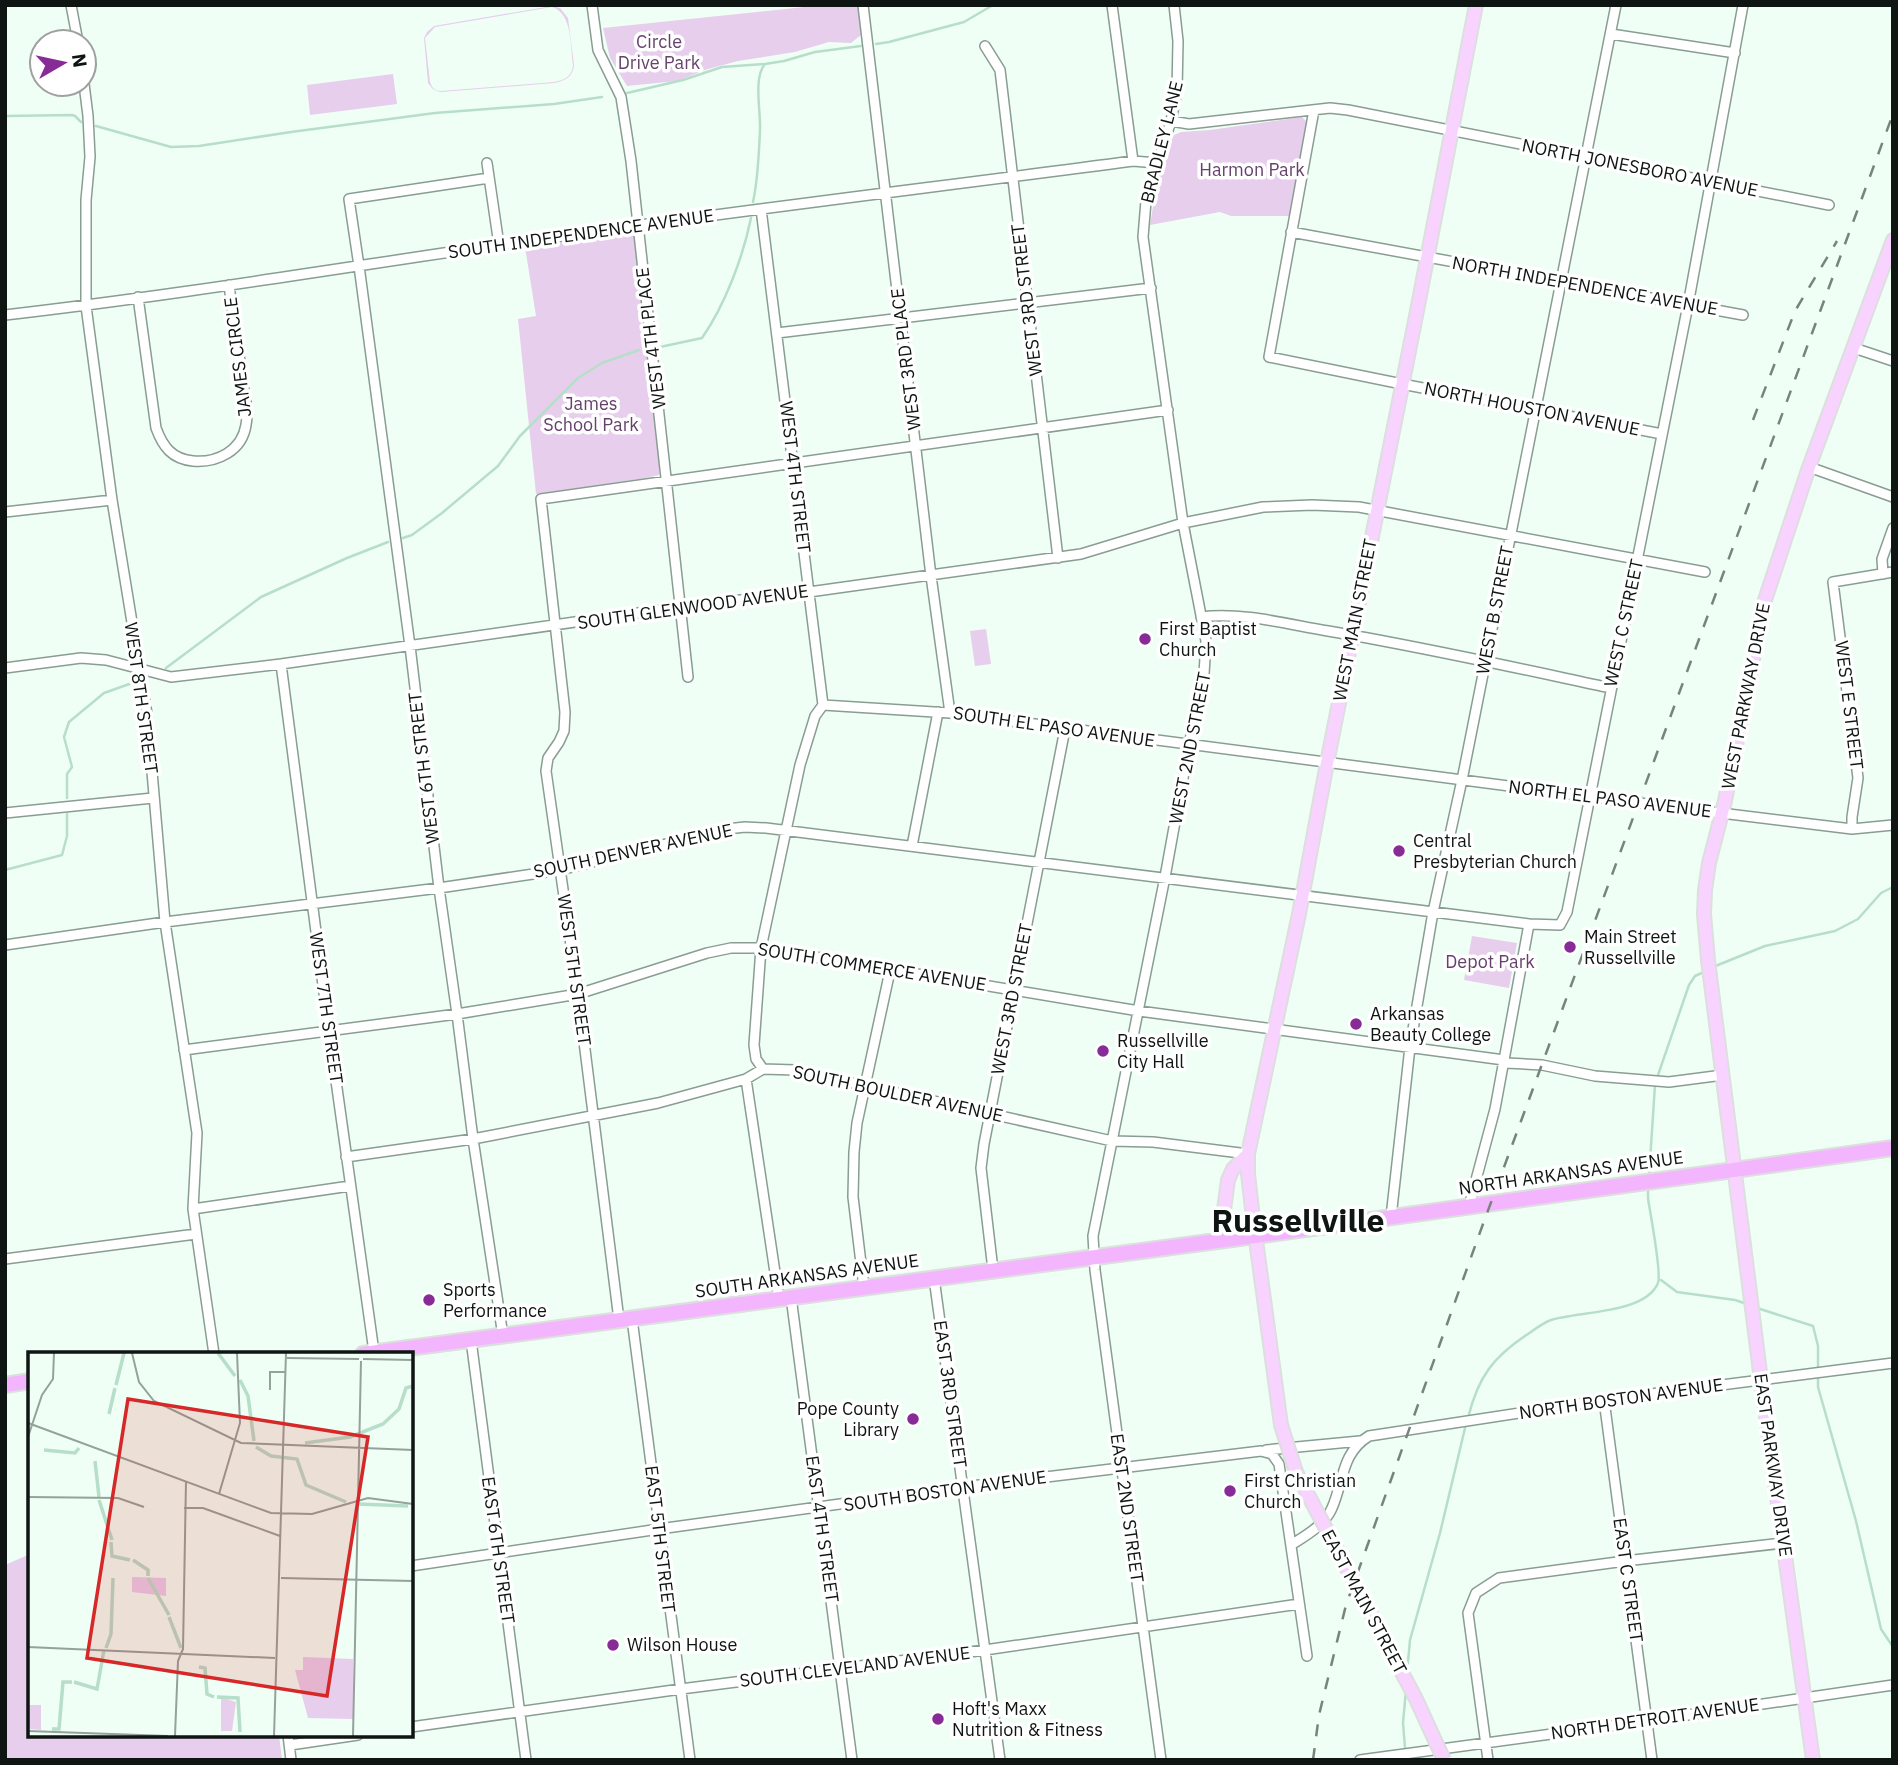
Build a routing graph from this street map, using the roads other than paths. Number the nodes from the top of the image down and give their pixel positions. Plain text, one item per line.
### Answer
1 (71, 5) edge
2 (592, 5) edge
3 (863, 5) edge
4 (1112, 5) edge
5 (1174, 5) edge
6 (1476, 5) edge
7 (1616, 5) edge
8 (1743, 5) edge
9 (75, 28) edge
10 (1611, 34) junction
11 (985, 46) dead end
12 (1735, 53) junction
13 (86, 98) edge
14 (1314, 110) junction
15 (1171, 121) junction
16 (1451, 131) junction
17 (1585, 158) junction
18 (1133, 161) junction
19 (487, 163) dead end
20 (1157, 163) junction
21 (1012, 177) junction
22 (489, 178) junction
23 (1711, 180) junction
24 (886, 193) junction
25 (1829, 205) dead end
26 (761, 209) junction
27 (638, 225) junction
28 (1292, 232) junction
29 (1143, 237) joint
30 (1893, 240) edge
31 (499, 244) junction
32 (1428, 257) junction
33 (359, 266) junction
34 (1562, 281) junction
35 (229, 285) junction
36 (1151, 288) junction
37 (138, 298) junction
38 (1027, 302) junction
39 (1688, 304) junction
40 (86, 306) junction
41 (1743, 315) dead end
42 (5, 316) edge
43 (901, 318) junction
44 (777, 333) junction
45 (1854, 348) junction
46 (1893, 361) edge
47 (1402, 384) junction
48 (1168, 410) junction
49 (1535, 410) junction
50 (1042, 429) junction
51 (1662, 434) junction
52 (916, 447) junction
53 (793, 464) junction
54 (1810, 467) junction
55 (667, 482) junction
56 (1893, 497) edge
57 (112, 500) junction
58 (1378, 510) junction
59 (5, 512) edge
60 (1183, 523) junction
61 (1893, 528) edge
62 (1510, 535) junction
63 (1058, 558) junction
64 (1637, 559) junction
65 (1706, 572) dead end
66 (1888, 573) edge
67 (931, 576) junction
68 (809, 592) junction
69 (680, 607) junction
70 (1201, 617) junction
71 (555, 626) junction
72 (1352, 635) junction
73 (410, 646) junction
74 (1485, 662) junction
75 (281, 664) junction
76 (5, 668) edge
77 (138, 670) junction
78 (688, 677) dead end
79 (1611, 688) junction
80 (823, 705) junction
81 (938, 712) junction
82 (950, 713) junction
83 (1065, 729) junction
84 (1189, 745) junction
85 (1326, 763) junction
86 (1462, 780) junction
87 (1590, 797) junction
88 (153, 798) junction
89 (5, 813) edge
90 (1721, 813) junction
91 (1893, 825) edge
92 (1852, 829) junction
93 (786, 831) junction
94 (912, 846) junction
95 (1039, 863) junction
96 (560, 870) junction
97 (1165, 877) junction
98 (439, 888) junction
99 (1303, 894) junction
100 (312, 902) junction
101 (1433, 912) junction
102 (165, 922) junction
103 (1529, 924) junction
104 (5, 945) edge
105 (761, 948) junction
106 (890, 971) junction
107 (1014, 990) junction
108 (578, 994) junction
109 (1139, 1011) junction
110 (457, 1014) junction
111 (1274, 1028) junction
112 (328, 1031) junction
113 (1410, 1047) junction
114 (184, 1050) junction
115 (1504, 1060) junction
116 (763, 1069) junction
117 (1723, 1075) junction
118 (746, 1079) junction
119 (865, 1086) junction
120 (594, 1114) junction
121 (989, 1114) junction
122 (473, 1139) junction
123 (1112, 1141) junction
124 (1893, 1148) edge
125 (1248, 1154) junction
126 (346, 1157) junction
127 (1735, 1170) junction
128 (350, 1186) junction
129 (1469, 1206) junction
130 (193, 1209) junction
131 (1391, 1217) junction
132 (196, 1234) junction
133 (1255, 1236) junction
134 (1220, 1240) junction
135 (1093, 1256) junction
136 (5, 1259) edge
137 (993, 1270) junction
138 (934, 1278) junction
139 (864, 1288) junction
140 (785, 1298) junction
141 (626, 1320) junction
142 (503, 1336) junction
143 (471, 1340) junction
144 (214, 1352) edge
145 (369, 1352) edge
146 (377, 1352) edge
147 (1893, 1363) edge
148 (1761, 1380) junction
149 (28, 1381) edge
150 (5, 1385) edge
151 (1604, 1400) junction
152 (1362, 1441) junction
153 (1261, 1451) junction
154 (1121, 1467) junction
155 (963, 1487) junction
156 (819, 1508) junction
157 (659, 1529) junction
158 (1783, 1542) junction
159 (1291, 1545) junction
160 (498, 1553) junction
161 (1625, 1561) junction
162 (413, 1566) edge
163 (1299, 1604) junction
164 (1143, 1626) junction
165 (985, 1650) junction
166 (1307, 1656) dead end
167 (840, 1670) junction
168 (1893, 1685) edge
169 (681, 1689) junction
170 (1804, 1698) junction
171 (520, 1712) junction
172 (1647, 1721) junction
173 (413, 1727) edge
174 (330, 1737) edge
175 (289, 1740) edge
176 (1486, 1742) junction
177 (291, 1760) edge
178 (526, 1760) edge
179 (690, 1760) edge
180 (852, 1760) edge
181 (1000, 1760) edge
182 (1161, 1760) edge
183 (1360, 1760) edge
184 (1444, 1760) edge
185 (1488, 1760) edge
186 (1652, 1760) edge
187 (1813, 1760) edge

1 - 9 street
2 - 27 street, WEST 4TH PLACE
3 - 24 street, WEST 3RD PLACE
4 - 18 street
5 - 15 street, BRADLEY LANE
6 - 16 main road, WEST MAIN STREET
7 - 10 street, WEST B STREET
8 - 12 street, WEST C STREET
10 - 12 street
10 - 17 street, WEST B STREET
11 - 21 street, WEST 3RD STREET
12 - 23 street, WEST C STREET
13 - 40 street, WEST 8TH STREET
14 - 15 street, NORTH JONESBORO AVENUE
14 - 16 street, NORTH JONESBORO AVENUE
14 - 28 street
15 - 20 street, BRADLEY LANE
16 - 17 street, NORTH JONESBORO AVENUE
16 - 32 main road, WEST MAIN STREET
17 - 23 street, NORTH JONESBORO AVENUE
17 - 34 street, WEST B STREET
18 - 20 street, SOUTH INDEPENDENCE AVENUE
18 - 21 street, SOUTH INDEPENDENCE AVENUE
19 - 22 street
20 - 29 street, BRADLEY LANE
21 - 24 street, SOUTH INDEPENDENCE AVENUE
21 - 38 street, WEST 3RD STREET
22 - 31 street
22 - 33 street, WEST 6TH STREET
23 - 25 street, NORTH JONESBORO AVENUE
23 - 39 street, WEST C STREET
24 - 26 street, SOUTH INDEPENDENCE AVENUE
24 - 43 street, WEST 3RD PLACE
26 - 27 street, SOUTH INDEPENDENCE AVENUE
26 - 44 street, WEST 4TH STREET
27 - 31 street, SOUTH INDEPENDENCE AVENUE
27 - 55 street, WEST 4TH PLACE
28 - 32 street
28 - 47 street, NORTH HOUSTON AVENUE
29 - 36 street, WEST 2ND STREET
30 - 45 main road, WEST PARKWAY DRIVE
31 - 33 street, SOUTH INDEPENDENCE AVENUE
32 - 34 street, NORTH INDEPENDENCE AVENUE
32 - 47 main road, WEST MAIN STREET
33 - 35 street, SOUTH INDEPENDENCE AVENUE
33 - 73 street, WEST 6TH STREET
34 - 39 street, NORTH INDEPENDENCE AVENUE
34 - 49 street, WEST B STREET
35 - 37 street, SOUTH INDEPENDENCE AVENUE
35 - 37 street, JAMES CIRCLE
36 - 38 street
36 - 48 street, WEST 2ND STREET
37 - 40 street, SOUTH INDEPENDENCE AVENUE
38 - 43 street
38 - 50 street, WEST 3RD STREET
39 - 41 street, NORTH INDEPENDENCE AVENUE
39 - 51 street, WEST C STREET
40 - 42 street, SOUTH INDEPENDENCE AVENUE
40 - 57 street, WEST 8TH STREET
43 - 44 street
43 - 52 street, WEST 3RD PLACE
44 - 53 street, WEST 4TH STREET
45 - 46 street
45 - 54 main road, WEST PARKWAY DRIVE
47 - 49 street, NORTH HOUSTON AVENUE
47 - 58 main road, WEST MAIN STREET
48 - 50 street
48 - 60 street, WEST 2ND STREET
49 - 51 street, NORTH HOUSTON AVENUE
49 - 62 street, WEST B STREET
50 - 52 street
50 - 63 street, WEST 3RD STREET
51 - 64 street, WEST C STREET
52 - 53 street
52 - 67 street, WEST 3RD PLACE
53 - 55 street
53 - 68 street, WEST 4TH STREET
54 - 56 street
54 - 90 main road, WEST PARKWAY DRIVE
55 - 69 street, WEST 4TH PLACE
55 - 71 street, WEST 5TH STREET
57 - 59 street
57 - 77 street, WEST 8TH STREET
58 - 60 street, SOUTH GLENWOOD AVENUE
58 - 62 street, SOUTH GLENWOOD AVENUE
58 - 72 main road, WEST MAIN STREET
60 - 63 street, SOUTH GLENWOOD AVENUE
60 - 70 street, WEST 2ND STREET
61 - 66 street
62 - 64 street, SOUTH GLENWOOD AVENUE
62 - 74 street, WEST B STREET
63 - 67 street, SOUTH GLENWOOD AVENUE
64 - 65 street, SOUTH GLENWOOD AVENUE
64 - 79 street, WEST C STREET
66 - 92 street, WEST E STREET
67 - 68 street, SOUTH GLENWOOD AVENUE
67 - 82 street, WEST 3RD PLACE
68 - 69 street, SOUTH GLENWOOD AVENUE
68 - 80 street, WEST 4TH STREET
69 - 71 street, SOUTH GLENWOOD AVENUE
69 - 78 street, WEST 4TH PLACE
70 - 72 street
70 - 84 street, WEST 2ND STREET
71 - 73 street, SOUTH GLENWOOD AVENUE
71 - 96 street, WEST 5TH STREET
72 - 74 street
72 - 85 main road, WEST MAIN STREET
73 - 75 street, SOUTH GLENWOOD AVENUE
73 - 98 street, WEST 6TH STREET
74 - 79 street
74 - 86 street, WEST B STREET
75 - 77 street, SOUTH GLENWOOD AVENUE
75 - 100 street, WEST 7TH STREET
76 - 77 street, SOUTH GLENWOOD AVENUE
77 - 88 street, WEST 8TH STREET
79 - 87 street, WEST C STREET
80 - 81 street, SOUTH EL PASO AVENUE
80 - 93 street
81 - 82 street, SOUTH EL PASO AVENUE
81 - 94 street
82 - 83 street, SOUTH EL PASO AVENUE
83 - 84 street, SOUTH EL PASO AVENUE
83 - 95 street, WEST 3RD STREET
84 - 85 street, SOUTH EL PASO AVENUE
84 - 97 street, WEST 2ND STREET
85 - 86 street, NORTH EL PASO AVENUE
85 - 99 main road, WEST MAIN STREET
86 - 87 street, NORTH EL PASO AVENUE
86 - 101 street, WEST B STREET
87 - 90 street, NORTH EL PASO AVENUE
87 - 103 street, WEST C STREET
88 - 89 street
88 - 102 street, WEST 8TH STREET
90 - 92 street, NORTH EL PASO AVENUE
90 - 117 main road, WEST PARKWAY DRIVE
91 - 92 street, NORTH EL PASO AVENUE
93 - 94 street, SOUTH DENVER AVENUE
93 - 96 street, SOUTH DENVER AVENUE
93 - 105 street
94 - 95 street, SOUTH DENVER AVENUE
95 - 97 street, SOUTH DENVER AVENUE
95 - 107 street, WEST 3RD STREET
96 - 98 street, SOUTH DENVER AVENUE
96 - 108 street, WEST 5TH STREET
97 - 99 street, SOUTH DENVER AVENUE
97 - 109 street, WEST 2ND STREET
98 - 100 street, SOUTH DENVER AVENUE
98 - 110 street, WEST 6TH STREET
99 - 101 street, SOUTH DENVER AVENUE
99 - 111 main road, WEST MAIN STREET
100 - 102 street, SOUTH DENVER AVENUE
100 - 112 street, WEST 7TH STREET
101 - 103 street, SOUTH DENVER AVENUE
101 - 113 street, WEST B STREET
102 - 104 street, SOUTH DENVER AVENUE
102 - 114 street, WEST 8TH STREET
103 - 115 street
105 - 106 street, SOUTH COMMERCE AVENUE
105 - 108 street, SOUTH COMMERCE AVENUE
105 - 116 street
106 - 107 street, SOUTH COMMERCE AVENUE
106 - 119 street
107 - 109 street, SOUTH COMMERCE AVENUE
107 - 121 street, WEST 3RD STREET
108 - 110 street, SOUTH COMMERCE AVENUE
108 - 120 street, WEST 5TH STREET
109 - 111 street, SOUTH COMMERCE AVENUE
109 - 123 street, WEST 2ND STREET
110 - 112 street, SOUTH COMMERCE AVENUE
110 - 122 street, WEST 6TH STREET
111 - 113 street, SOUTH COMMERCE AVENUE
111 - 125 main road, WEST MAIN STREET
112 - 114 street, SOUTH COMMERCE AVENUE
112 - 126 street, WEST 7TH STREET
113 - 115 street, SOUTH COMMERCE AVENUE
113 - 131 street, WEST B STREET
114 - 130 street, WEST 8TH STREET
115 - 117 street, SOUTH COMMERCE AVENUE
115 - 129 street
116 - 118 street
116 - 119 street, SOUTH BOULDER AVENUE
117 - 127 main road, WEST PARKWAY DRIVE
118 - 120 street
118 - 140 street
119 - 121 street, SOUTH BOULDER AVENUE
119 - 139 street
120 - 122 street
120 - 141 street, WEST 5TH STREET
121 - 123 street, SOUTH BOULDER AVENUE
121 - 137 street, WEST 3RD STREET
122 - 126 street
122 - 142 street, WEST 6TH STREET
123 - 125 street, SOUTH BOULDER AVENUE
123 - 135 street, WEST 2ND STREET
124 - 127 highway, NORTH ARKANSAS AVENUE
125 - 133 main road, WEST MAIN STREET
125 - 134 main road
126 - 128 street, WEST 7TH STREET
127 - 129 highway, NORTH ARKANSAS AVENUE
127 - 148 main road, EAST PARKWAY DRIVE
128 - 130 street
128 - 145 street, WEST 7TH STREET
129 - 131 highway, NORTH ARKANSAS AVENUE
130 - 132 street, WEST 8TH STREET
131 - 133 highway, NORTH ARKANSAS AVENUE
132 - 136 street
132 - 144 street, WEST 8TH STREET
133 - 134 highway, SOUTH ARKANSAS AVENUE
133 - 184 main road, EAST MAIN STREET, bridge
134 - 135 highway, SOUTH ARKANSAS AVENUE
135 - 137 highway, SOUTH ARKANSAS AVENUE
135 - 154 street, EAST 2ND STREET
137 - 138 highway, SOUTH ARKANSAS AVENUE
138 - 139 highway, SOUTH ARKANSAS AVENUE
138 - 155 street, EAST 3RD STREET
139 - 140 highway, SOUTH ARKANSAS AVENUE
140 - 141 highway, SOUTH ARKANSAS AVENUE
140 - 156 street, EAST 4TH STREET
141 - 142 highway, SOUTH ARKANSAS AVENUE
141 - 157 street, EAST 5TH STREET
142 - 143 highway, SOUTH ARKANSAS AVENUE
143 - 146 highway, SOUTH ARKANSAS AVENUE
143 - 160 street, EAST 6TH STREET
147 - 148 street, NORTH BOSTON AVENUE
148 - 151 street, NORTH BOSTON AVENUE
148 - 158 main road, EAST PARKWAY DRIVE
149 - 150 highway
151 - 152 street, NORTH BOSTON AVENUE
151 - 161 street, EAST C STREET
152 - 153 street
152 - 159 street
153 - 154 street, SOUTH BOSTON AVENUE
153 - 159 street, SOUTH BOSTON AVENUE
154 - 155 street, SOUTH BOSTON AVENUE
154 - 164 street, EAST 2ND STREET
155 - 156 street, SOUTH BOSTON AVENUE
155 - 165 street, EAST 3RD STREET
156 - 157 street, SOUTH BOSTON AVENUE
156 - 167 street, EAST 4TH STREET
157 - 160 street, SOUTH BOSTON AVENUE
157 - 169 street, EAST 5TH STREET
158 - 161 street
158 - 170 main road, EAST PARKWAY DRIVE
159 - 163 street
160 - 162 street, SOUTH BOSTON AVENUE
160 - 171 street, EAST 6TH STREET
161 - 172 street, EAST C STREET
161 - 176 street
163 - 164 street, SOUTH CLEVELAND AVENUE
163 - 166 street
164 - 165 street, SOUTH CLEVELAND AVENUE
164 - 182 street, EAST 2ND STREET
165 - 167 street, SOUTH CLEVELAND AVENUE
165 - 181 street, EAST 3RD STREET
167 - 169 street, SOUTH CLEVELAND AVENUE
167 - 180 street, EAST 4TH STREET
168 - 170 street, NORTH DETROIT AVENUE
169 - 171 street, SOUTH CLEVELAND AVENUE
169 - 179 street, EAST 5TH STREET
170 - 172 street, NORTH DETROIT AVENUE
170 - 187 main road, EAST PARKWAY DRIVE
171 - 173 street, SOUTH CLEVELAND AVENUE
171 - 178 street, EAST 6TH STREET
172 - 176 street, NORTH DETROIT AVENUE
172 - 186 street, EAST C STREET
174 - 175 street
175 - 177 street
176 - 183 street, NORTH DETROIT AVENUE
176 - 185 street

